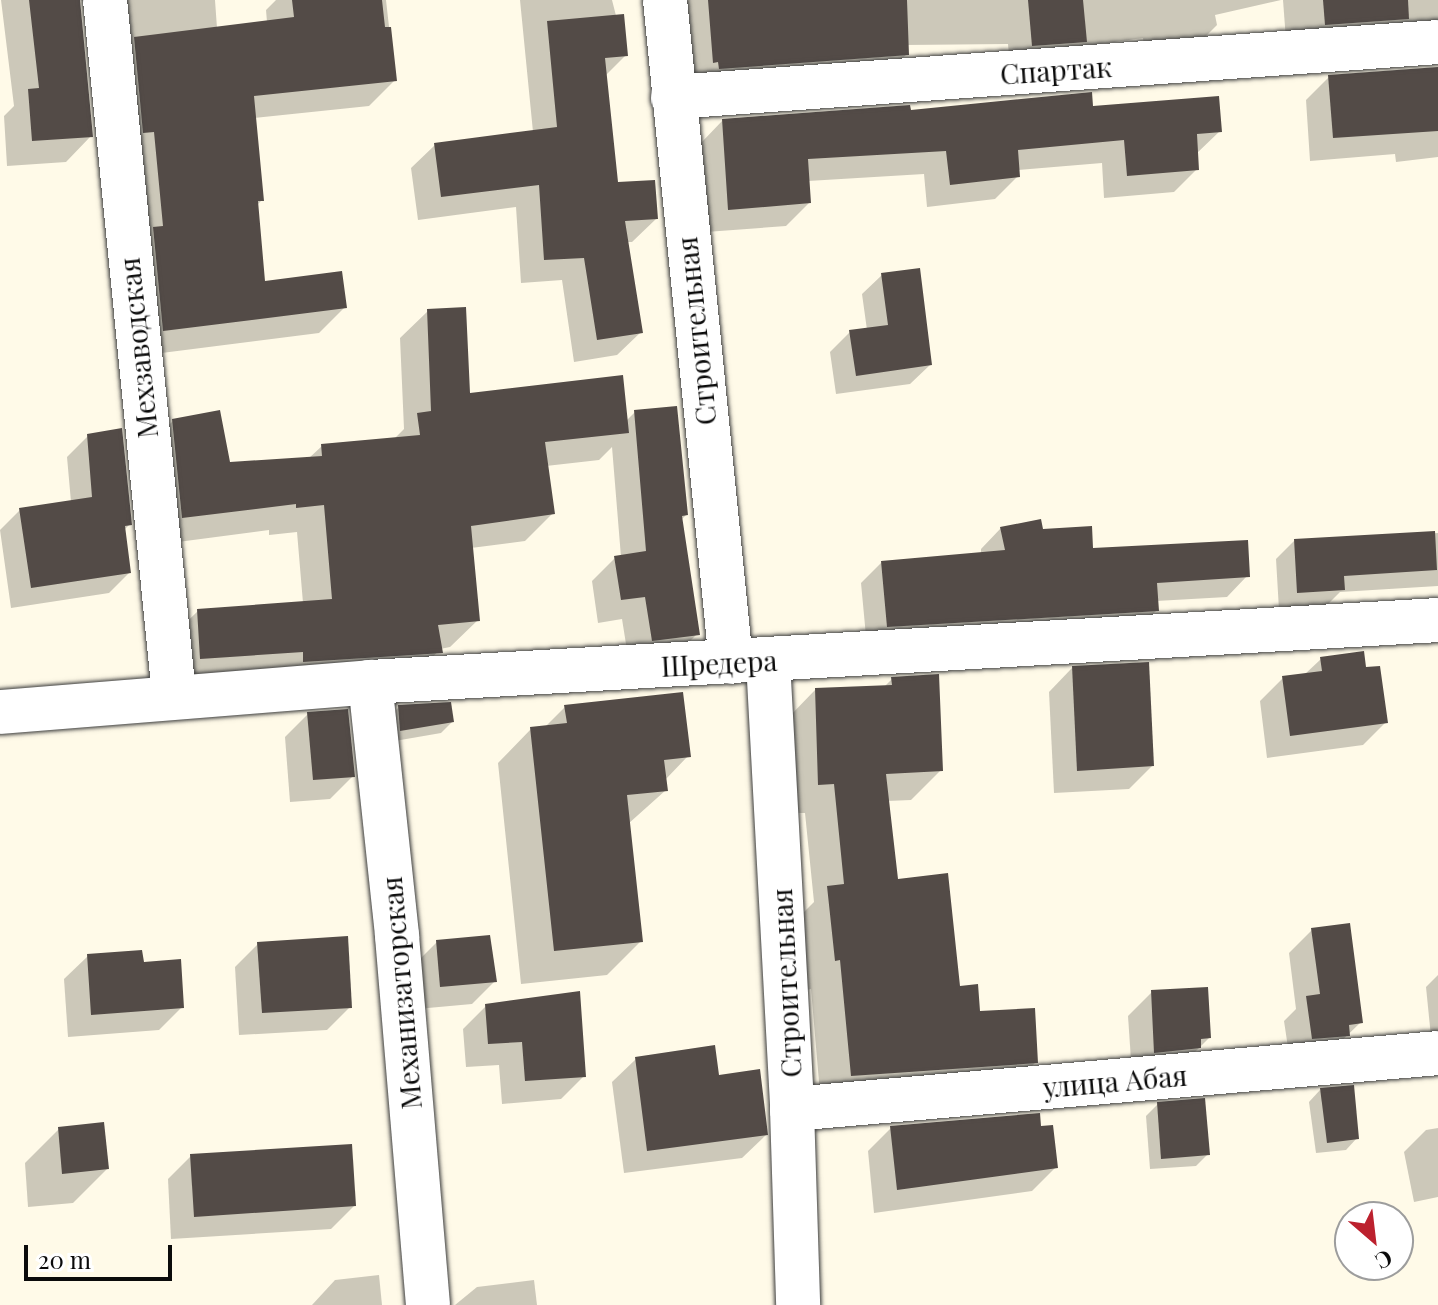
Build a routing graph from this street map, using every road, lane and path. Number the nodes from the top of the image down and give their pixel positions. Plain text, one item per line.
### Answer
1 (105, 0) edge
2 (665, 0) edge
3 (1438, 42) edge
4 (673, 97) junction
5 (1438, 620) edge
6 (750, 662) junction
7 (370, 682) junction
8 (174, 695) junction
9 (0, 712) edge
10 (1438, 1053) edge
11 (792, 1109) junction
12 (428, 1305) edge
13 (798, 1305) edge

1 - 8 street, Мехзаводская
2 - 4 street, Строительная
3 - 4 street, Спартак
4 - 6 street, Строительная
5 - 6 street, Шредера
6 - 7 street, Шредера
6 - 11 street, Строительная
7 - 8 street, Шредера
7 - 12 street, Механизаторская
8 - 9 street, Шредера
10 - 11 street, улица Абая
11 - 13 street, Строительная

